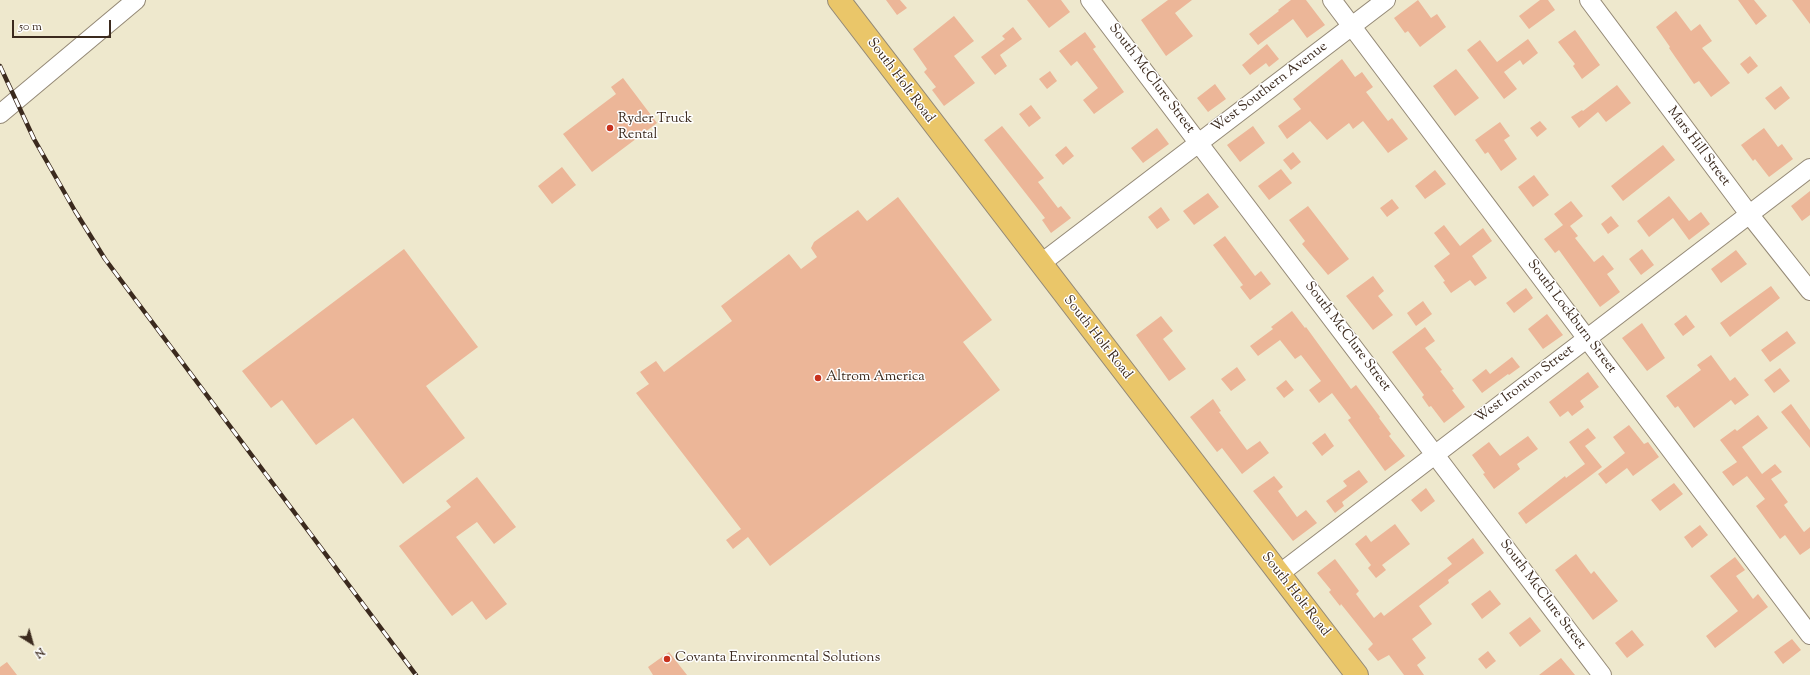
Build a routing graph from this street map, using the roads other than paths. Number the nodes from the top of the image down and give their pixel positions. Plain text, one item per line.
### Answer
1 (136, 0) edge
2 (839, 0) edge
3 (1090, 0) edge
4 (1332, 0) edge
5 (1386, 0) edge
6 (1589, 0) edge
7 (1352, 26) junction
8 (0, 114) edge
9 (1199, 143) junction
10 (1810, 168) edge
11 (1749, 214) junction
12 (1040, 264) junction
13 (1810, 292) edge
14 (1587, 338) junction
15 (1436, 454) junction
16 (1279, 574) junction
17 (1810, 634) edge
18 (1357, 675) edge
19 (1602, 675) edge

1 - 8 street
2 - 12 main road, South Holt Road
3 - 9 street, South McClure Street
4 - 7 street, South Lockburn Street
5 - 7 street, West Southern Avenue
6 - 11 street, Mars Hill Street
7 - 9 street, West Southern Avenue
7 - 14 street, South Lockburn Street
9 - 12 street, West Southern Avenue
9 - 15 street, South McClure Street
10 - 11 street, West Ironton Street
11 - 13 street, Mars Hill Street
11 - 14 street, West Ironton Street
12 - 16 main road, South Holt Road
14 - 15 street, West Ironton Street
14 - 17 street, South Lockburn Street
15 - 16 street, West Ironton Street
15 - 19 street, South McClure Street
16 - 18 main road, South Holt Road

